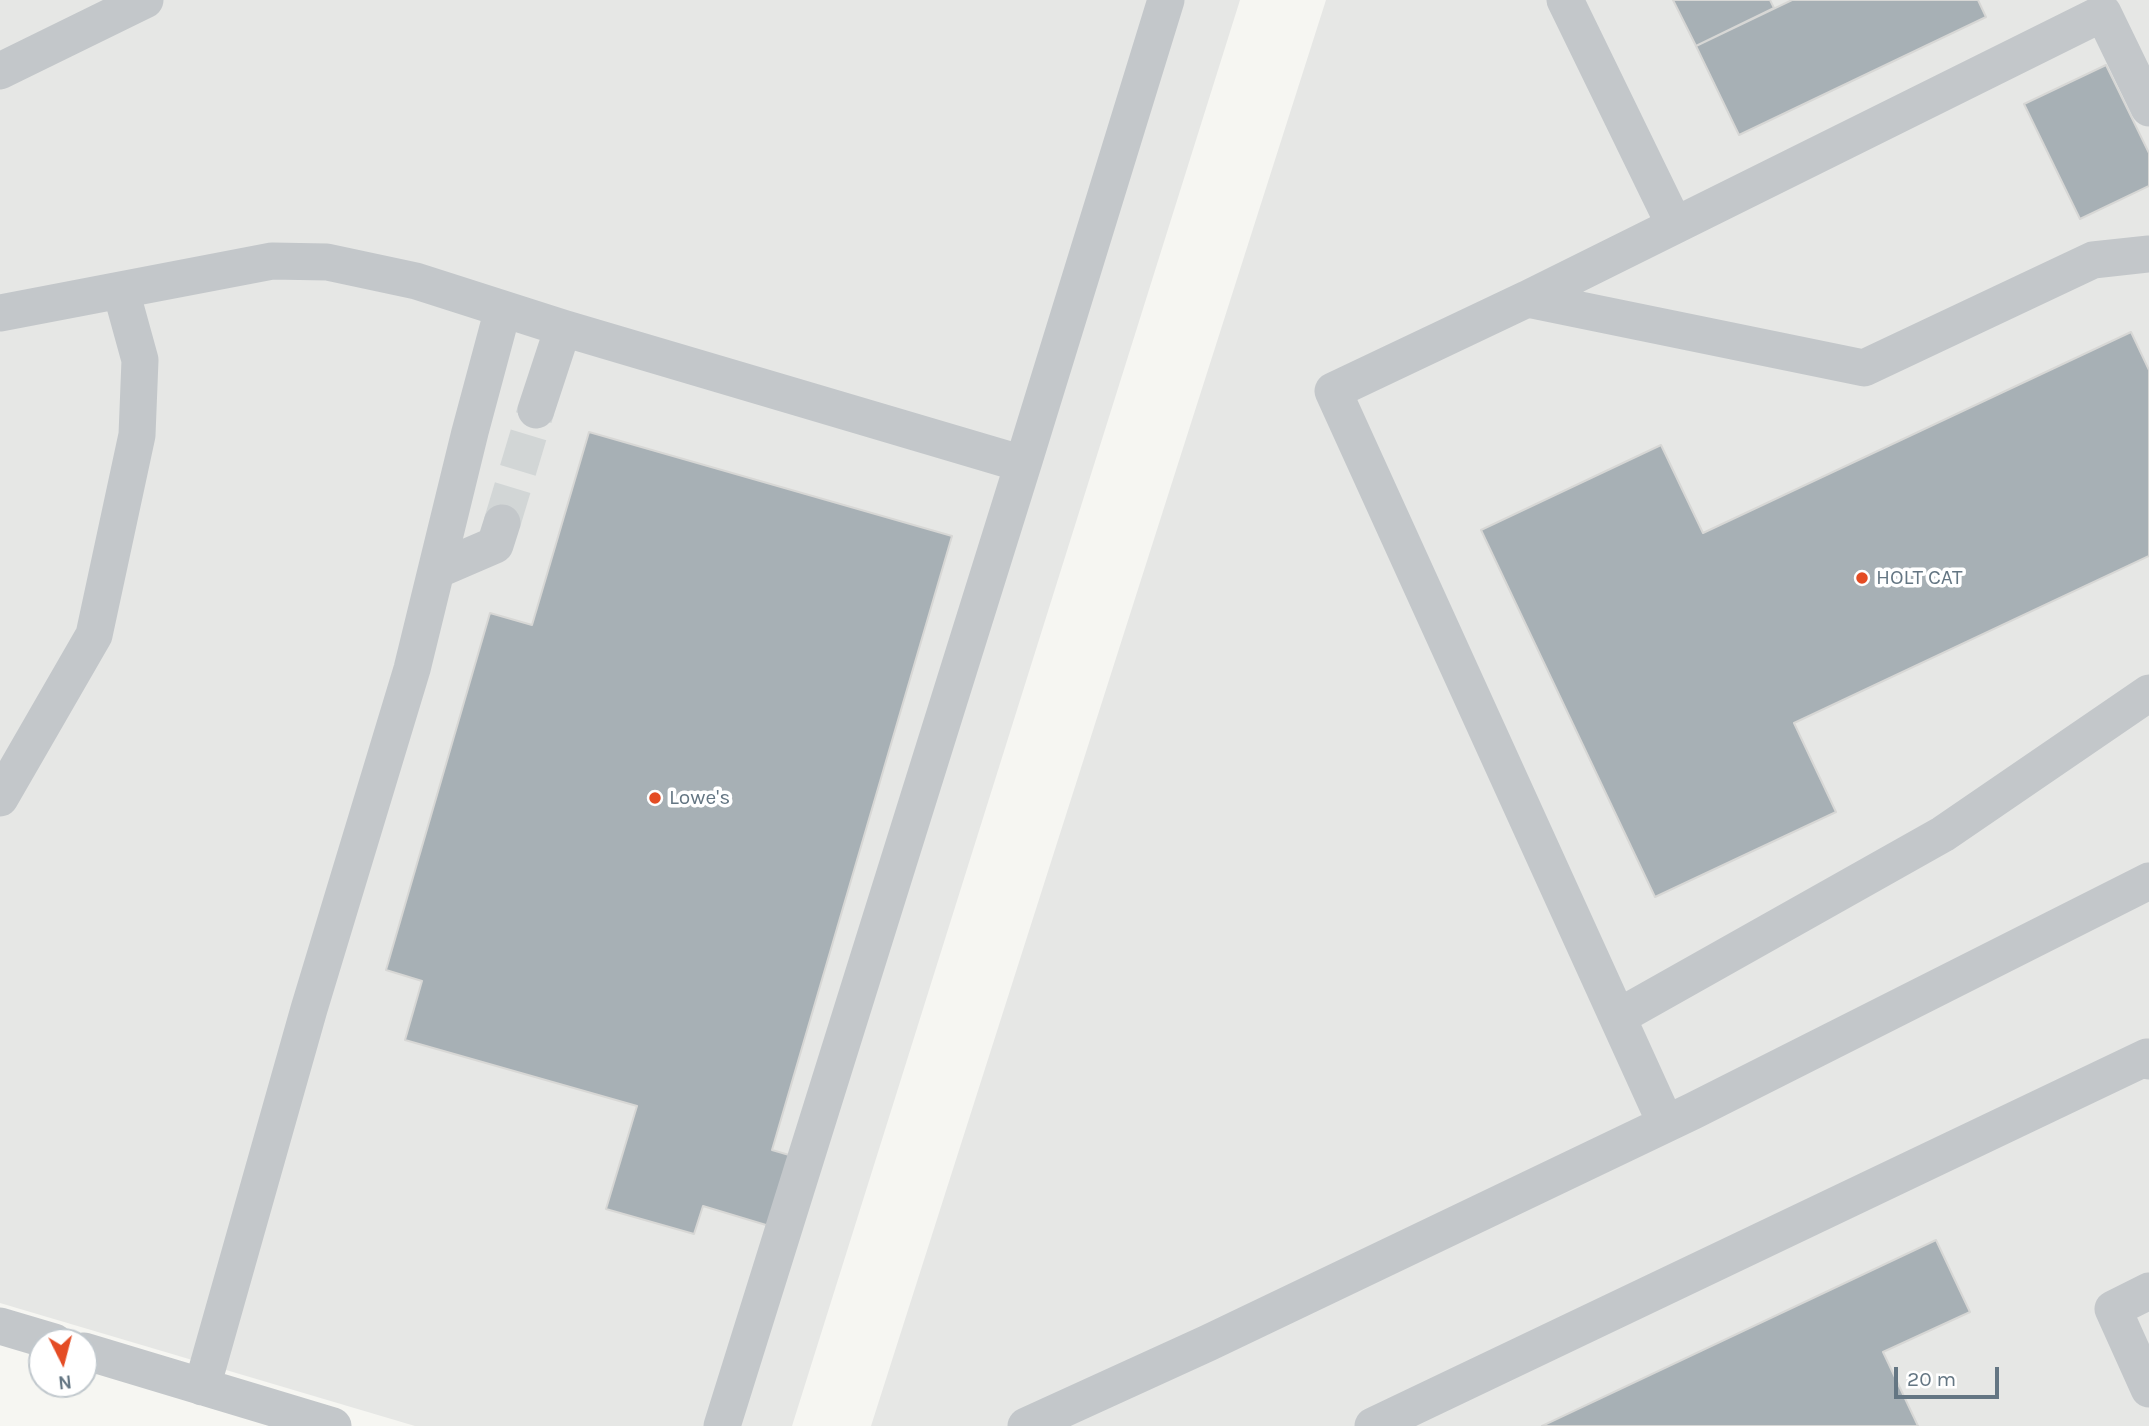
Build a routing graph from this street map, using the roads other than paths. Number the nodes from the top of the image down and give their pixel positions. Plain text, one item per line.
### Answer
1 (145, 0) edge
2 (1166, 0) edge
3 (1565, 0) edge
4 (2106, 6) edge
5 (0, 71) edge
6 (2149, 108) edge
7 (1674, 224) junction
8 (2149, 254) edge
9 (121, 291) junction
10 (1527, 299) junction
11 (503, 309) junction
12 (0, 313) edge
13 (562, 328) junction
14 (536, 410) tunnel mouth
15 (1023, 464) junction
16 (502, 523) tunnel mouth
17 (437, 570) junction
18 (2149, 693) edge
19 (0, 798) edge
20 (2149, 881) edge
21 (1618, 1017) junction
22 (2149, 1061) edge
23 (1666, 1124) junction
24 (2149, 1291) edge
25 (0, 1326) edge
26 (28, 1334) edge
27 (98, 1355) edge
28 (202, 1387) junction
29 (2149, 1389) edge
30 (333, 1426) edge
31 (722, 1426) edge
32 (1026, 1426) edge
33 (1373, 1426) edge

1 - 5 street
2 - 15 street
3 - 7 street
4 - 6 street
4 - 7 street
7 - 10 street
8 - 10 street
9 - 11 street
9 - 12 street
9 - 19 street
10 - 21 street
11 - 13 street
11 - 17 street
13 - 14 street
13 - 15 street
15 - 31 street
16 - 17 street
17 - 28 street
18 - 21 street
20 - 23 street
21 - 23 street
22 - 33 street
23 - 32 street
24 - 29 street
25 - 26 street
27 - 28 street
28 - 30 street

